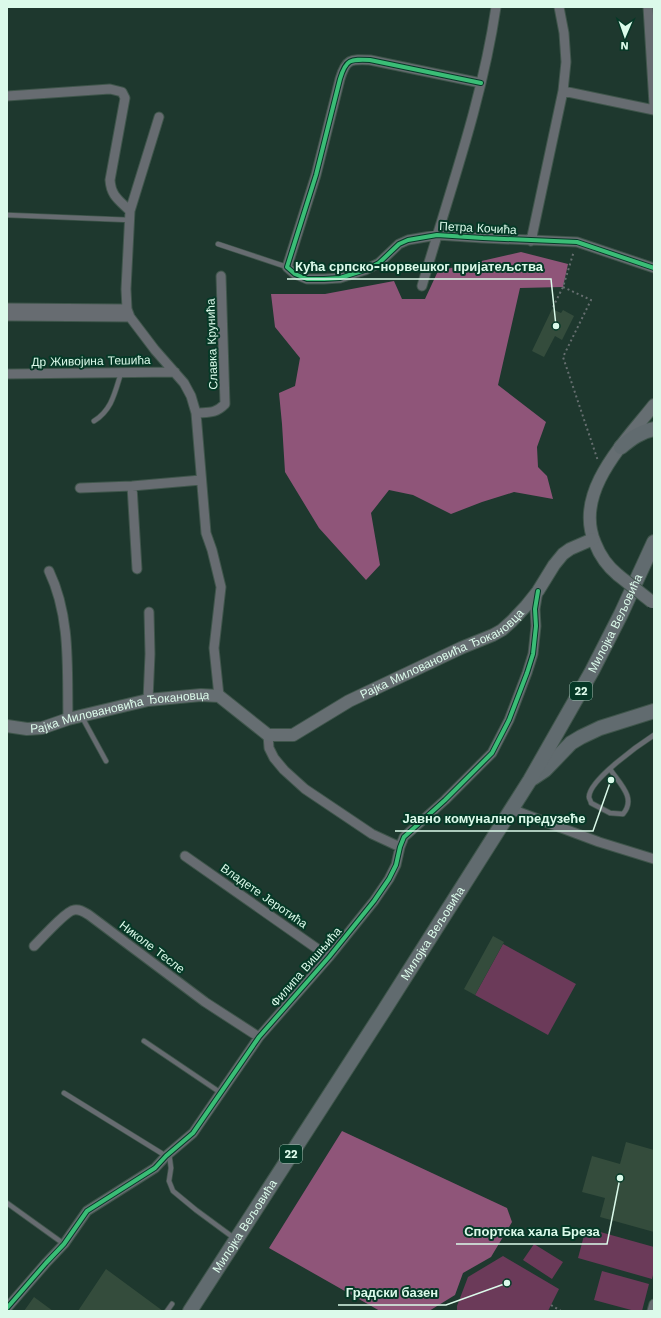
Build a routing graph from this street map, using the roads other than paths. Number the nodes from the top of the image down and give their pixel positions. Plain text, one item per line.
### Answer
1 (496, 7) edge
2 (559, 7) edge
3 (648, 7) edge
4 (481, 83) junction
5 (563, 92) junction
6 (7, 96) edge
7 (654, 104) edge
8 (654, 110) edge
9 (159, 118) dead end
10 (7, 215) edge
11 (130, 215) junction
12 (437, 235) junction
13 (531, 241) junction
14 (218, 244) dead end
15 (287, 267) junction
16 (654, 268) edge
17 (222, 276) dead end
18 (422, 286) dead end
19 (7, 308) edge
20 (129, 313) junction
21 (7, 316) edge
22 (175, 372) junction
23 (121, 373) junction
24 (7, 374) edge
25 (654, 405) edge
26 (196, 412) junction
27 (94, 421) dead end
28 (654, 429) edge
29 (621, 447) junction
30 (201, 480) junction
31 (132, 486) junction
32 (80, 488) dead end
33 (593, 539) junction
34 (654, 542) edge
35 (137, 569) dead end
36 (49, 571) dead end
37 (538, 591) junction
38 (653, 603) edge
39 (149, 612) dead end
40 (219, 696) junction
41 (148, 700) junction
42 (654, 711) edge
43 (81, 716) junction
44 (68, 719) junction
45 (7, 726) edge
46 (268, 735) junction
47 (654, 735) edge
48 (106, 761) dead end
49 (610, 769) junction
50 (530, 780) junction
51 (511, 809) junction
52 (400, 847) junction
53 (185, 856) dead end
54 (654, 859) edge
55 (34, 946) dead end
56 (329, 957) junction
57 (258, 1037) junction
58 (144, 1042) dead end
59 (221, 1092) junction
60 (64, 1093) dead end
61 (168, 1154) junction
62 (7, 1203) edge
63 (236, 1240) junction
64 (64, 1244) junction
65 (172, 1304) dead end
66 (654, 1304) edge
67 (7, 1308) edge
68 (167, 1311) edge
69 (190, 1311) edge
70 (652, 1311) edge

1 - 4 street
2 - 5 street
3 - 7 street
4 - 12 street
4 - 15 street
5 - 8 street
5 - 13 street
6 - 11 street
9 - 11 street
10 - 11 lane
11 - 20 street
12 - 13 street, Петра Кочића
12 - 15 street, Петра Кочића
12 - 18 street
13 - 16 street, Петра Кочића
14 - 15 lane
17 - 26 street, Славка Крунића
19 - 20 street
20 - 21 street
20 - 22 street
22 - 23 street, Др Живојина Тешића
22 - 26 street
23 - 24 street, Др Живојина Тешића
23 - 27 lane
25 - 29 street
26 - 30 street
28 - 29 main road
29 - 33 street
30 - 31 street
30 - 40 street
31 - 32 street
31 - 35 street
33 - 37 street, Рајка Миловановића Ђокановца
33 - 38 street, bridge
34 - 50 main road, Милојка Вељовића / 22
36 - 44 street
37 - 46 street, Рајка Миловановића Ђокановца
37 - 52 street, Филипа Вишњића
39 - 41 street
40 - 41 street, Рајка Миловановића Ђокановца
40 - 46 street, Рајка Миловановића Ђокановца
41 - 43 street, Рајка Миловановића Ђокановца
42 - 50 main road
43 - 44 street, Рајка Миловановића Ђокановца
43 - 48 lane
44 - 45 street, Рајка Миловановића Ђокановца
46 - 52 street
47 - 49 lane
49 - 49 lane
50 - 51 main road, Милојка Вељовића / 22
51 - 54 street
51 - 63 main road, Милојка Вељовића / 22
52 - 56 street, Филипа Вишњића
53 - 56 street, Владете Јеротића
55 - 57 street, Николе Тесле
56 - 57 street, Филипа Вишњића
57 - 59 street, Филипа Вишњића
58 - 59 lane
59 - 61 street, Филипа Вишњића
60 - 61 lane
61 - 63 lane
61 - 64 street, Филипа Вишњића
62 - 64 lane
63 - 69 main road, Милојка Вељовића / 22
64 - 67 street, Филипа Вишњића
65 - 68 lane
66 - 70 street

